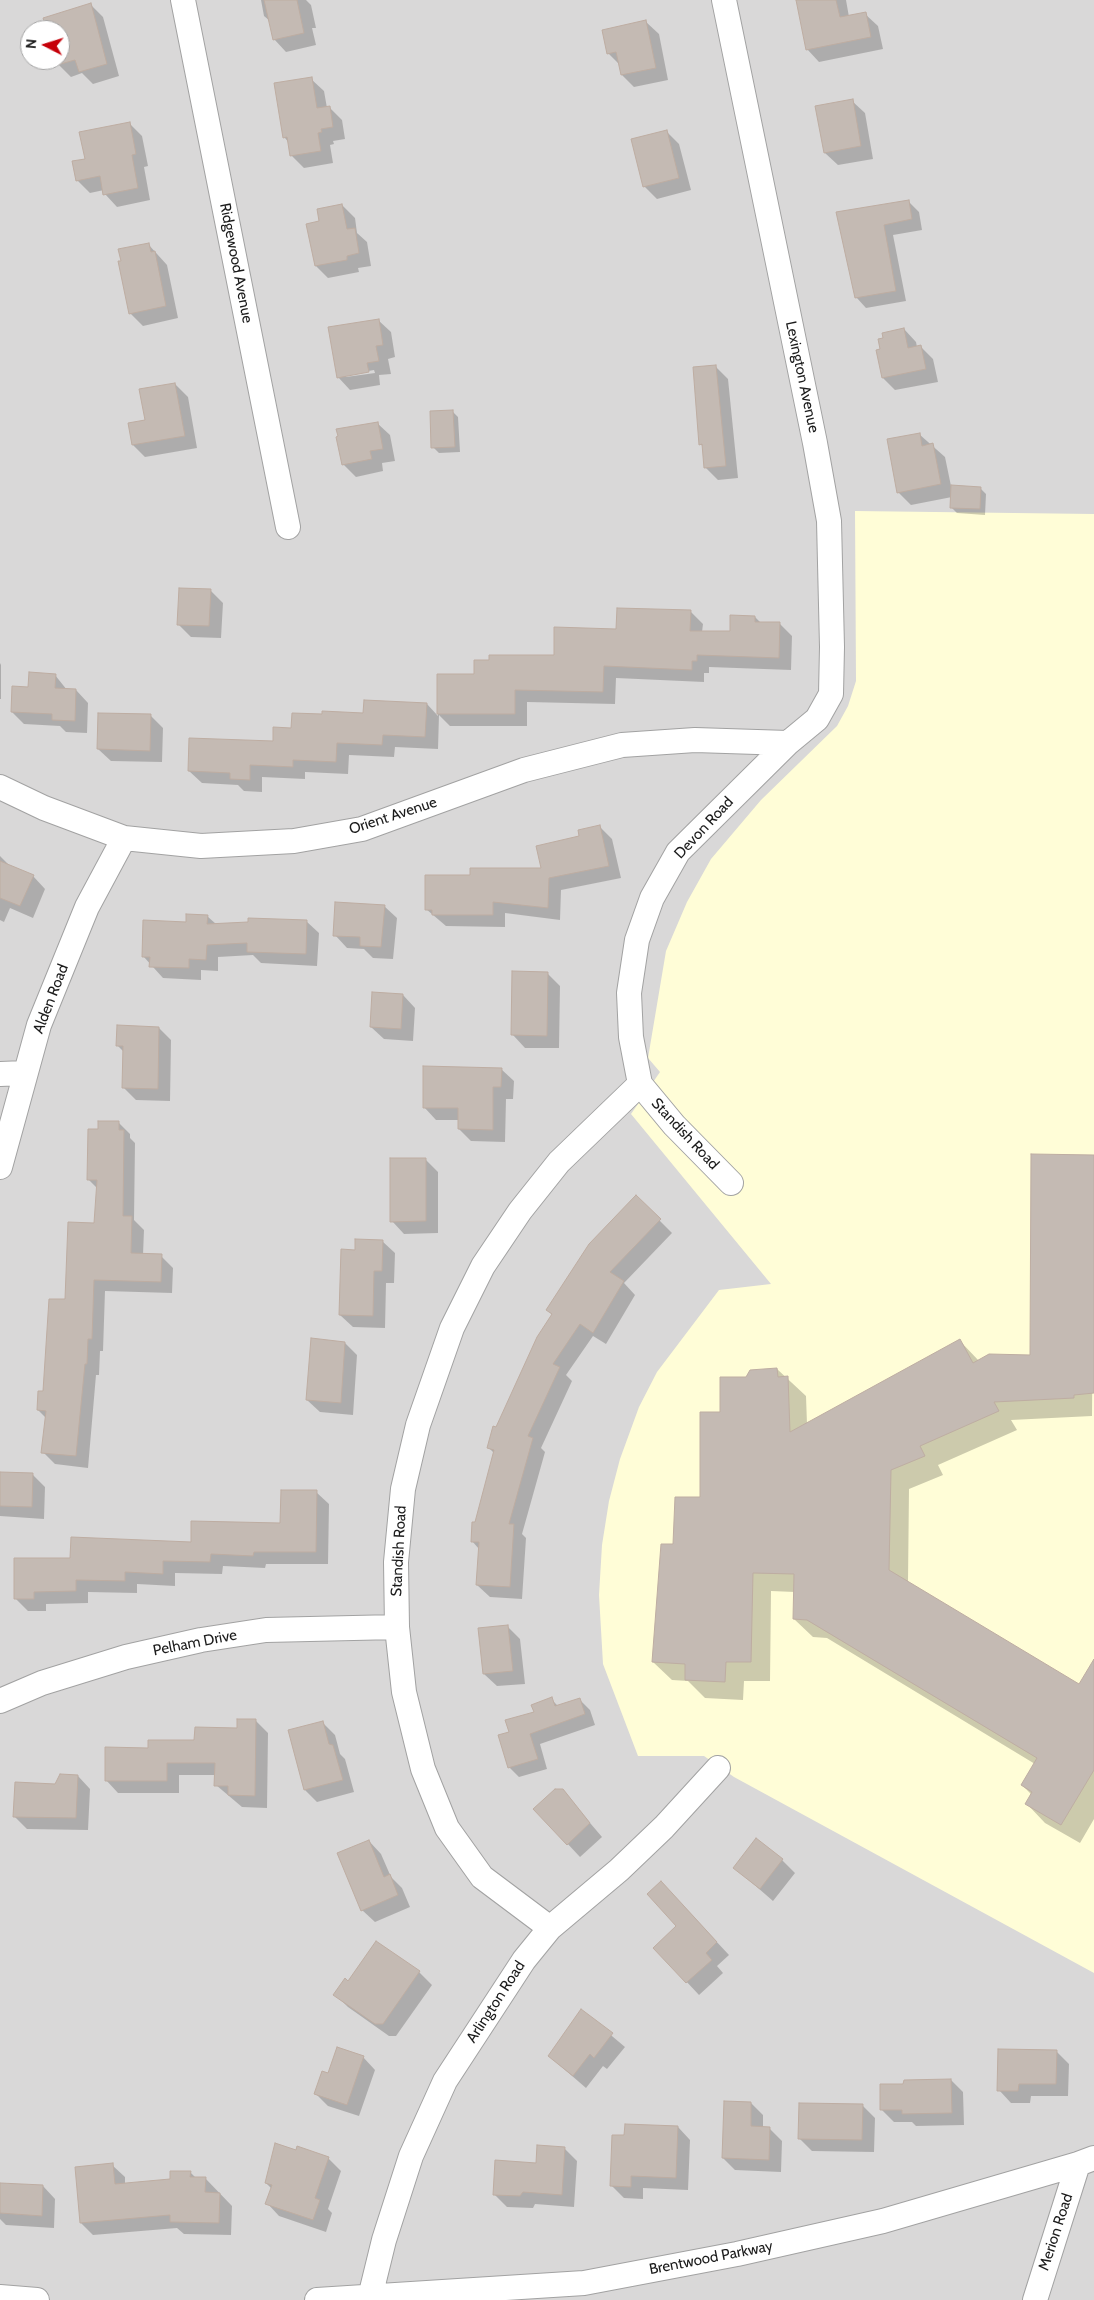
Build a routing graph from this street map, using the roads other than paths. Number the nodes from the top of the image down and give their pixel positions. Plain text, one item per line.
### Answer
1 (183, 0) edge
2 (724, 0) edge
3 (288, 527) dead end
4 (788, 743) junction
5 (0, 787) edge
6 (124, 838) junction
7 (0, 1074) edge
8 (25, 1074) junction
9 (640, 1084) junction
10 (0, 1167) edge
11 (732, 1183) dead end
12 (397, 1627) junction
13 (0, 1701) edge
14 (718, 1768) dead end
15 (550, 1928) junction
16 (1086, 2161) edge
17 (0, 2297) edge
18 (370, 2298) junction
19 (38, 2300) edge
20 (317, 2300) edge
21 (1035, 2300) edge

1 - 3 street, Ridgewood Avenue
2 - 4 street, Lexington Avenue
4 - 6 street, Orient Avenue
4 - 9 street, Devon Road
5 - 6 street, Orient Avenue
6 - 8 street, Alden Road
7 - 8 street
8 - 10 street, Alden Road
9 - 11 street, Standish Road
9 - 12 street, Standish Road
12 - 13 street, Pelham Drive
12 - 15 street, Standish Road
14 - 15 street, Arlington Road
15 - 18 street, Arlington Road
16 - 18 street, Brentwood Parkway
16 - 21 street, Merion Road
17 - 19 street
18 - 20 street, Brentwood Parkway

